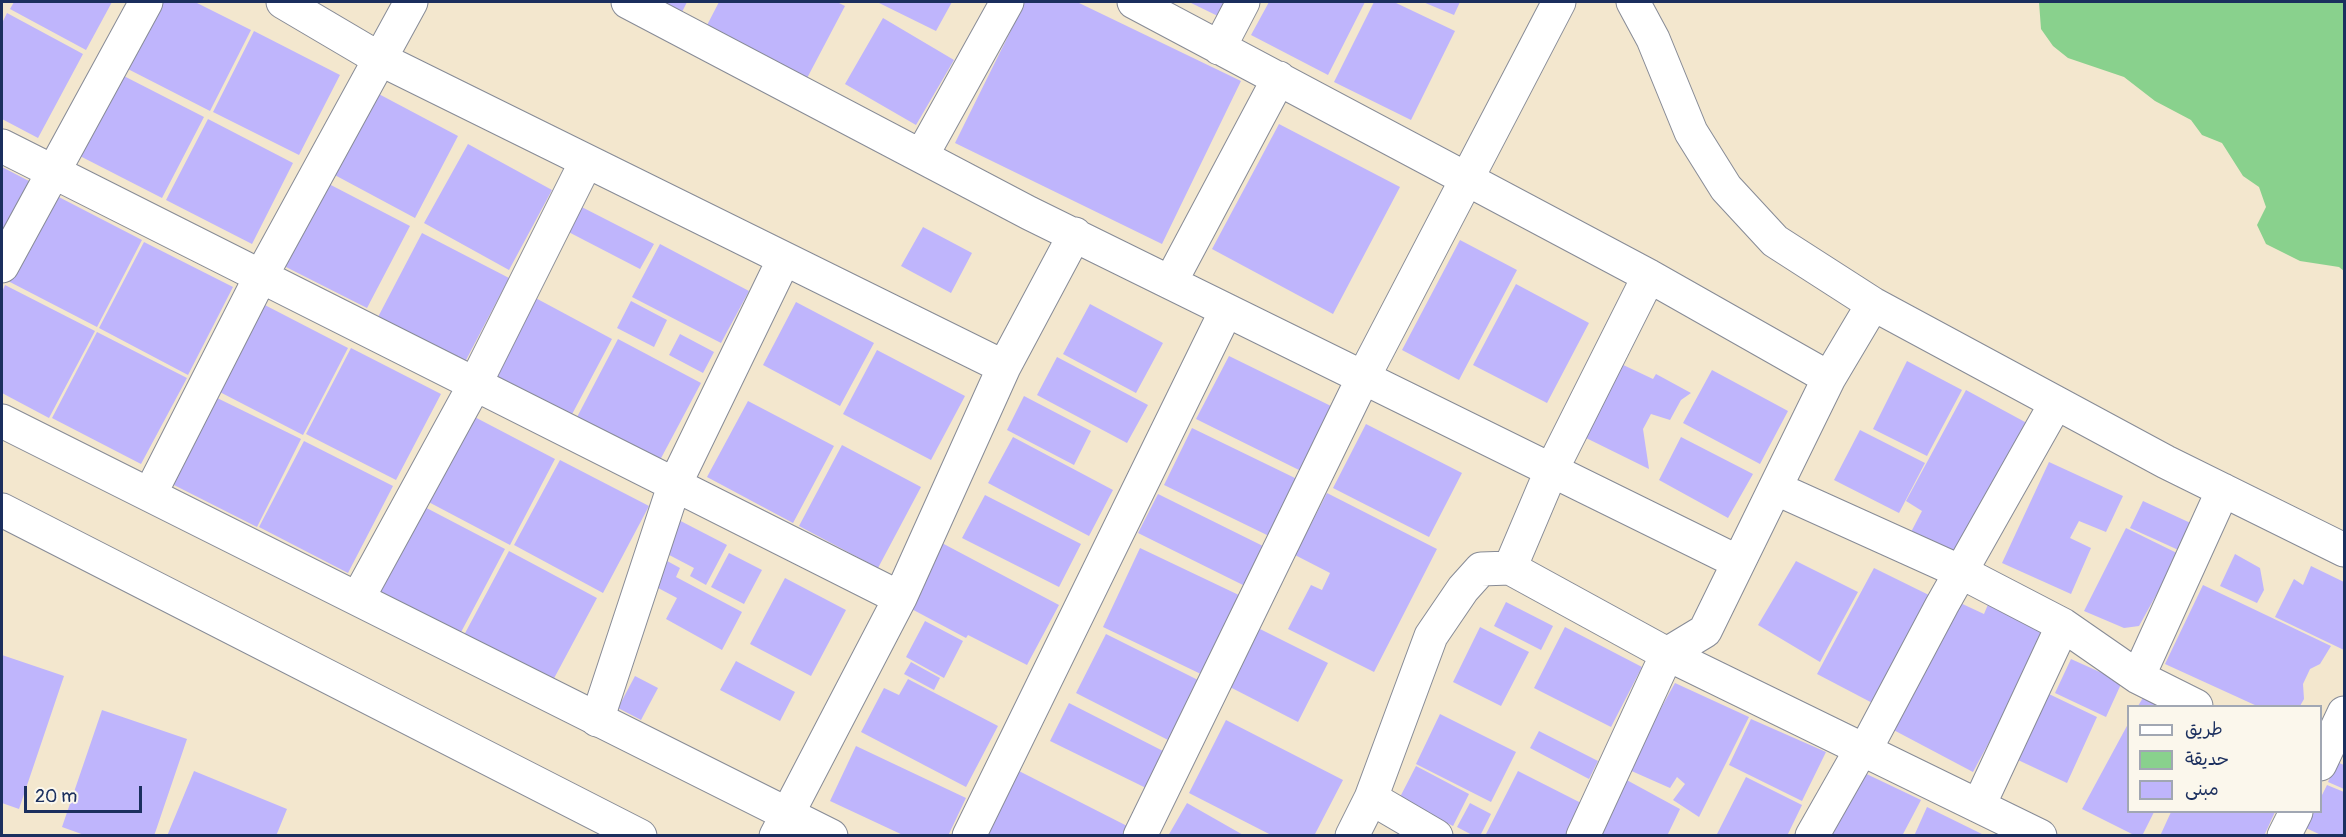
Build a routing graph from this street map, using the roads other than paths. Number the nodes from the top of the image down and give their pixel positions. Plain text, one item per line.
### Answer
1 (146, 2) edge
2 (283, 2) edge
3 (411, 2) edge
4 (628, 2) edge
5 (1007, 2) edge
6 (1134, 2) edge
7 (1244, 2) edge
8 (1559, 2) edge
9 (1633, 2) edge
10 (1219, 48) junction
11 (378, 58) junction
12 (1279, 78) junction
13 (2, 146) edge
14 (922, 155) junction
15 (586, 162) junction
16 (53, 173) junction
17 (1467, 179) junction
18 (1075, 234) junction
19 (784, 259) junction
20 (2, 266) edge
21 (1649, 276) junction
22 (260, 278) junction
23 (1171, 281) junction
24 (1873, 304) junction
25 (1226, 311) junction
26 (1004, 367) junction
27 (1364, 376) junction
28 (1829, 378) junction
29 (476, 384) junction
30 (2056, 403) junction
31 (2, 421) edge
32 (1552, 470) junction
33 (674, 486) junction
34 (1775, 488) junction
35 (2223, 490) junction
36 (150, 494) junction
37 (2, 510) edge
38 (2344, 550) edge
39 (1738, 562) junction
40 (1510, 568) junction
41 (1961, 572) junction
42 (358, 598) junction
43 (900, 598) junction
44 (2063, 625) junction
45 (1667, 654) junction
46 (2138, 677) junction
47 (2194, 705) edge
48 (2344, 713) edge
49 (597, 720) junction
50 (1864, 749) junction
51 (2322, 760) edge
52 (1371, 798) junction
53 (1979, 805) junction
54 (2296, 813) edge
55 (783, 825) edge
56 (640, 836) edge
57 (831, 836) edge
58 (969, 836) edge
59 (1140, 836) edge
60 (1352, 836) edge
61 (1436, 836) edge
62 (1583, 836) edge
63 (1812, 836) edge
64 (2040, 836) edge
65 (2284, 836) edge

1 - 16 street
2 - 11 street
3 - 11 street
4 - 14 street
5 - 14 street
6 - 10 street
7 - 10 street
8 - 17 street
9 - 24 street
10 - 12 street
11 - 15 street
11 - 22 street
12 - 17 street
12 - 23 street
13 - 16 street
14 - 18 street
15 - 19 street
15 - 29 street
16 - 20 street
16 - 22 street
17 - 21 street
17 - 27 street
18 - 23 street
18 - 26 street
19 - 26 street
19 - 33 street
21 - 28 street
21 - 32 street
22 - 29 street
22 - 36 street
23 - 25 street
24 - 28 street
24 - 30 street
25 - 27 street
25 - 58 street
26 - 43 street
27 - 32 street
27 - 59 street
28 - 34 street
29 - 33 street
29 - 42 street
30 - 35 street
30 - 41 street
31 - 36 street
32 - 39 street
32 - 40 street
33 - 43 street
33 - 49 street
34 - 39 street
34 - 41 street
35 - 38 street
35 - 46 street
36 - 42 street
37 - 56 street
39 - 45 street
40 - 45 street
40 - 52 street
41 - 44 street
41 - 50 street
42 - 49 street
43 - 55 street
44 - 46 street
44 - 53 street
45 - 50 street
45 - 62 street
46 - 47 street
48 - 51 street
49 - 55 street
50 - 53 street
50 - 63 street
52 - 60 street
52 - 61 street
53 - 64 street
54 - 65 street
55 - 57 street

